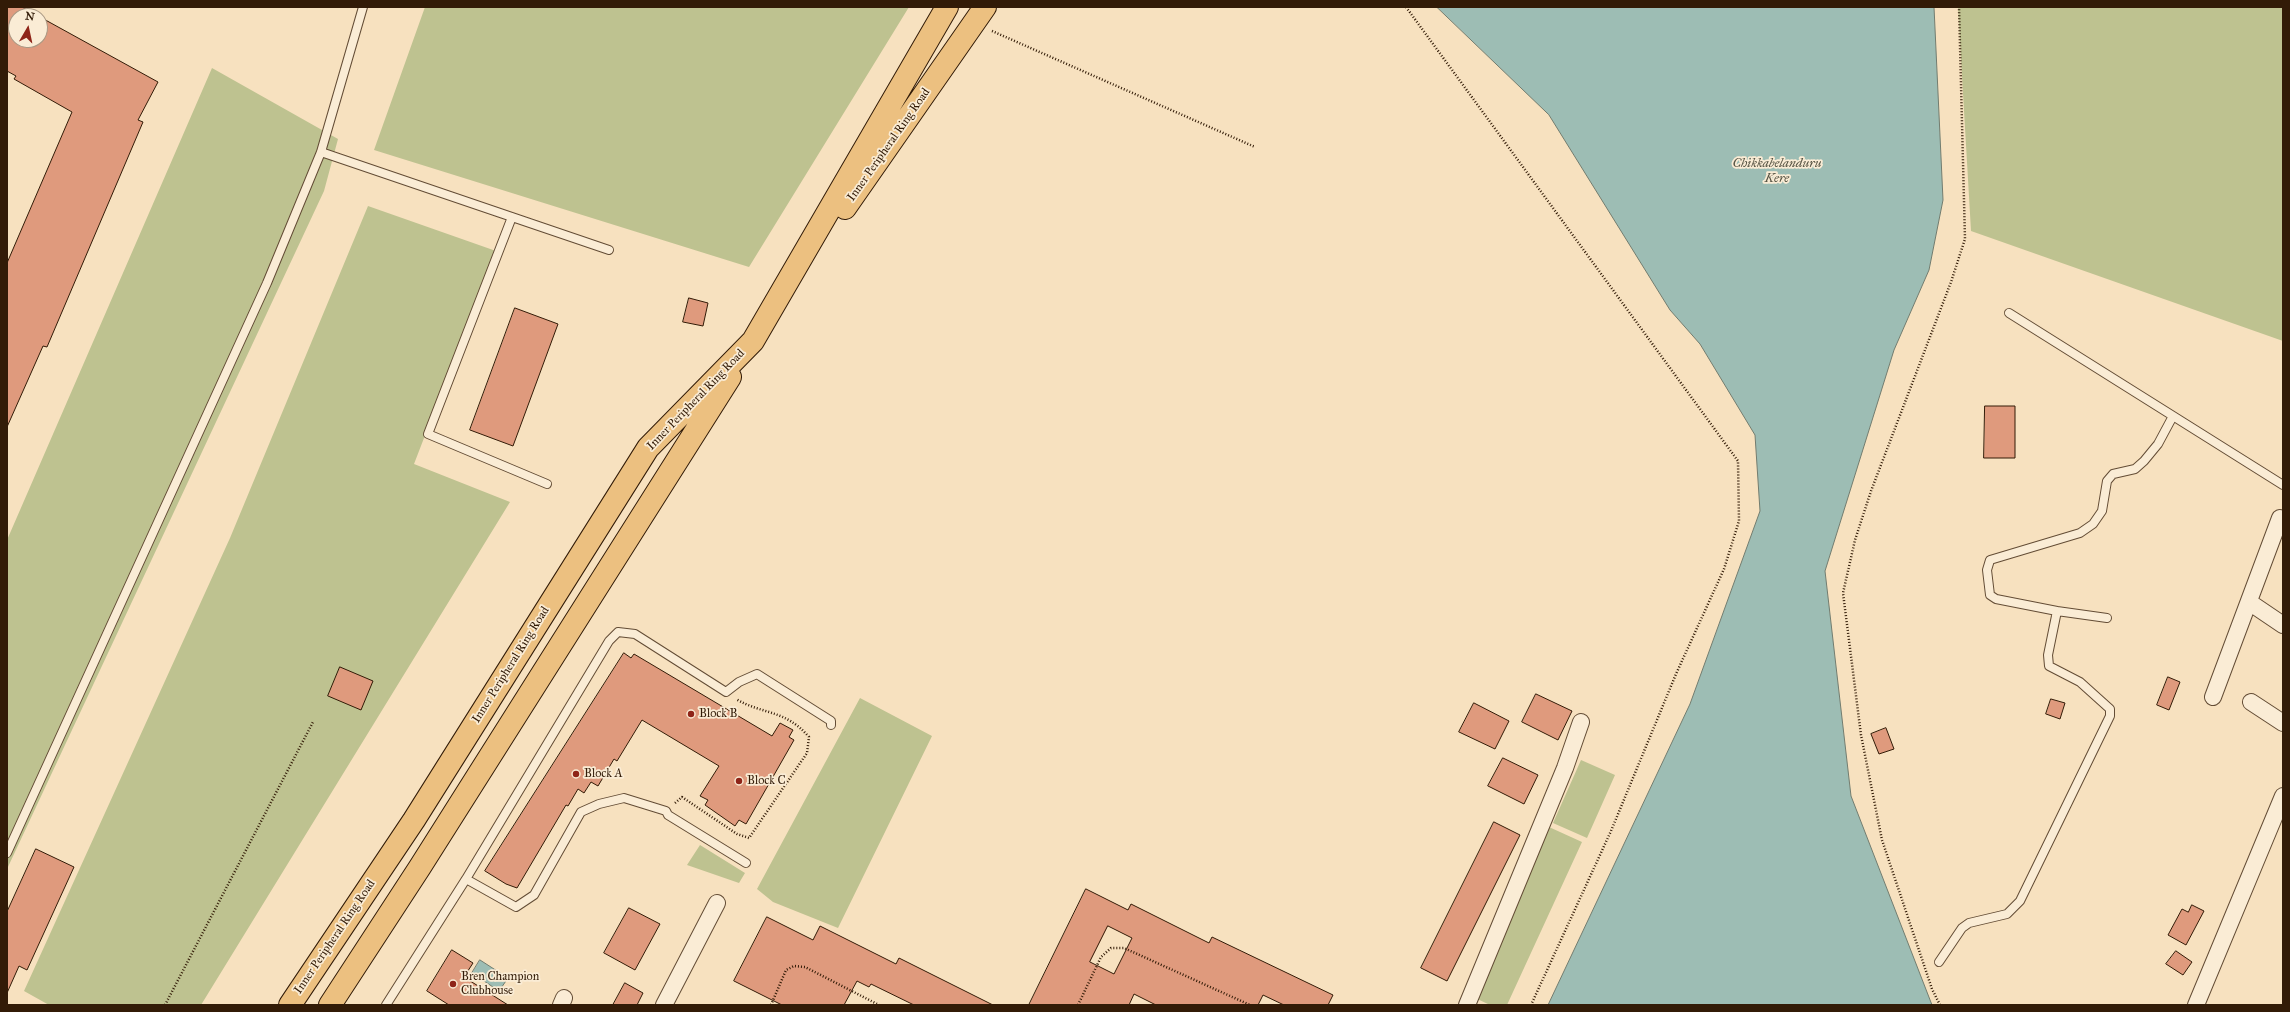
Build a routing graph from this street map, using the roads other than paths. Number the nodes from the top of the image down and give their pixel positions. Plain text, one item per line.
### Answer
1 (362, 7) edge
2 (947, 7) edge
3 (980, 15) edge
4 (321, 152) junction
5 (512, 217) junction
6 (609, 250) dead end
7 (2009, 313) dead end
8 (753, 341) junction
9 (2173, 416) junction
10 (547, 484) dead end
11 (2283, 485) edge
12 (2280, 518) dead end
13 (2249, 602) junction
14 (2057, 611) junction
15 (2107, 618) dead end
16 (2283, 625) edge
17 (2213, 697) dead end
18 (2251, 702) dead end
19 (1581, 722) dead end
20 (2283, 724) edge
21 (831, 725) dead end
22 (2283, 796) edge
23 (7, 853) edge
24 (746, 863) dead end
25 (466, 879) junction
26 (717, 903) dead end
27 (1939, 962) dead end
28 (290, 1005) edge
29 (330, 1005) edge
30 (386, 1005) edge
31 (664, 1005) edge
32 (1467, 1005) edge
33 (2196, 1005) edge

1 - 4 lane
2 - 8 main road, Inner Peripheral Ring Road
3 - 8 main road, Inner Peripheral Ring Road
4 - 5 lane
4 - 23 lane
5 - 6 lane
5 - 10 lane
7 - 9 lane
8 - 28 main road, Inner Peripheral Ring Road
8 - 29 main road, Inner Peripheral Ring Road
9 - 11 lane
9 - 14 lane
12 - 13 street
13 - 16 street
13 - 17 street
14 - 15 lane
14 - 27 lane
18 - 20 street
19 - 32 street
21 - 25 lane
22 - 33 street
24 - 25 lane
25 - 30 lane
26 - 31 street

